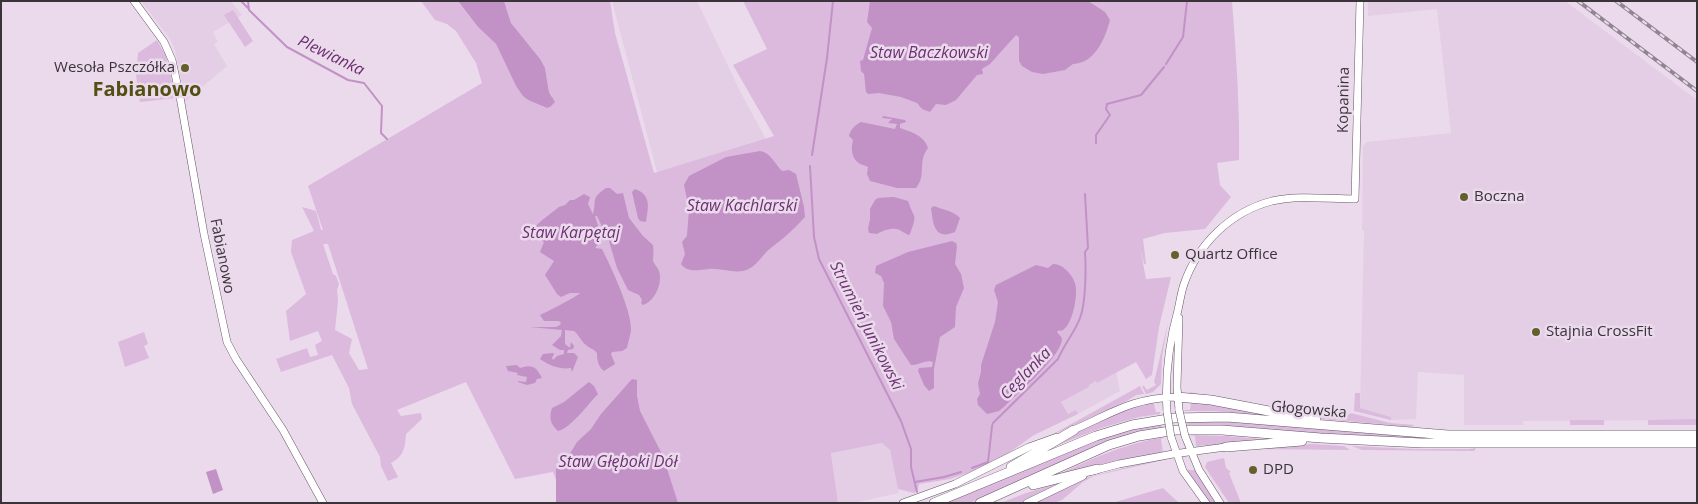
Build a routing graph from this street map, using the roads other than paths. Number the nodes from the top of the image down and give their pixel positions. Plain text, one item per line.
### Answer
1 (134, 1) edge
2 (1360, 1) edge
3 (1179, 307) junction
4 (1177, 397) junction
5 (1166, 398) junction
6 (1343, 427) junction
7 (1074, 430) junction
8 (1697, 435) edge
9 (1330, 439) junction
10 (1697, 443) edge
11 (1226, 447) joint
12 (1206, 450) junction
13 (1190, 452) junction
14 (1176, 453) junction
15 (1097, 470) junction
16 (1199, 470) junction
17 (990, 481) junction
18 (1002, 494) junction
19 (323, 503) edge
20 (903, 503) edge
21 (934, 503) edge
22 (980, 503) edge
23 (1027, 503) edge
24 (1206, 503) edge
25 (1220, 503) edge

1 - 19 street, Fabianowo
2 - 3 street, Kopanina
3 - 4 street
3 - 5 street
4 - 5 street
4 - 6 main road
4 - 13 street, bridge
5 - 7 street
5 - 14 street, bridge
6 - 8 main road, Głogowska
6 - 17 main road, Głogowska
7 - 17 main road
7 - 20 street
9 - 10 main road, Głogowska
9 - 11 main road
9 - 18 main road, Głogowska
11 - 12 street
12 - 13 street
12 - 16 street
13 - 14 street
13 - 16 street
14 - 15 street
14 - 24 street
15 - 18 main road
15 - 23 street
16 - 25 street
17 - 21 main road, Głogowska
18 - 22 main road, Głogowska

